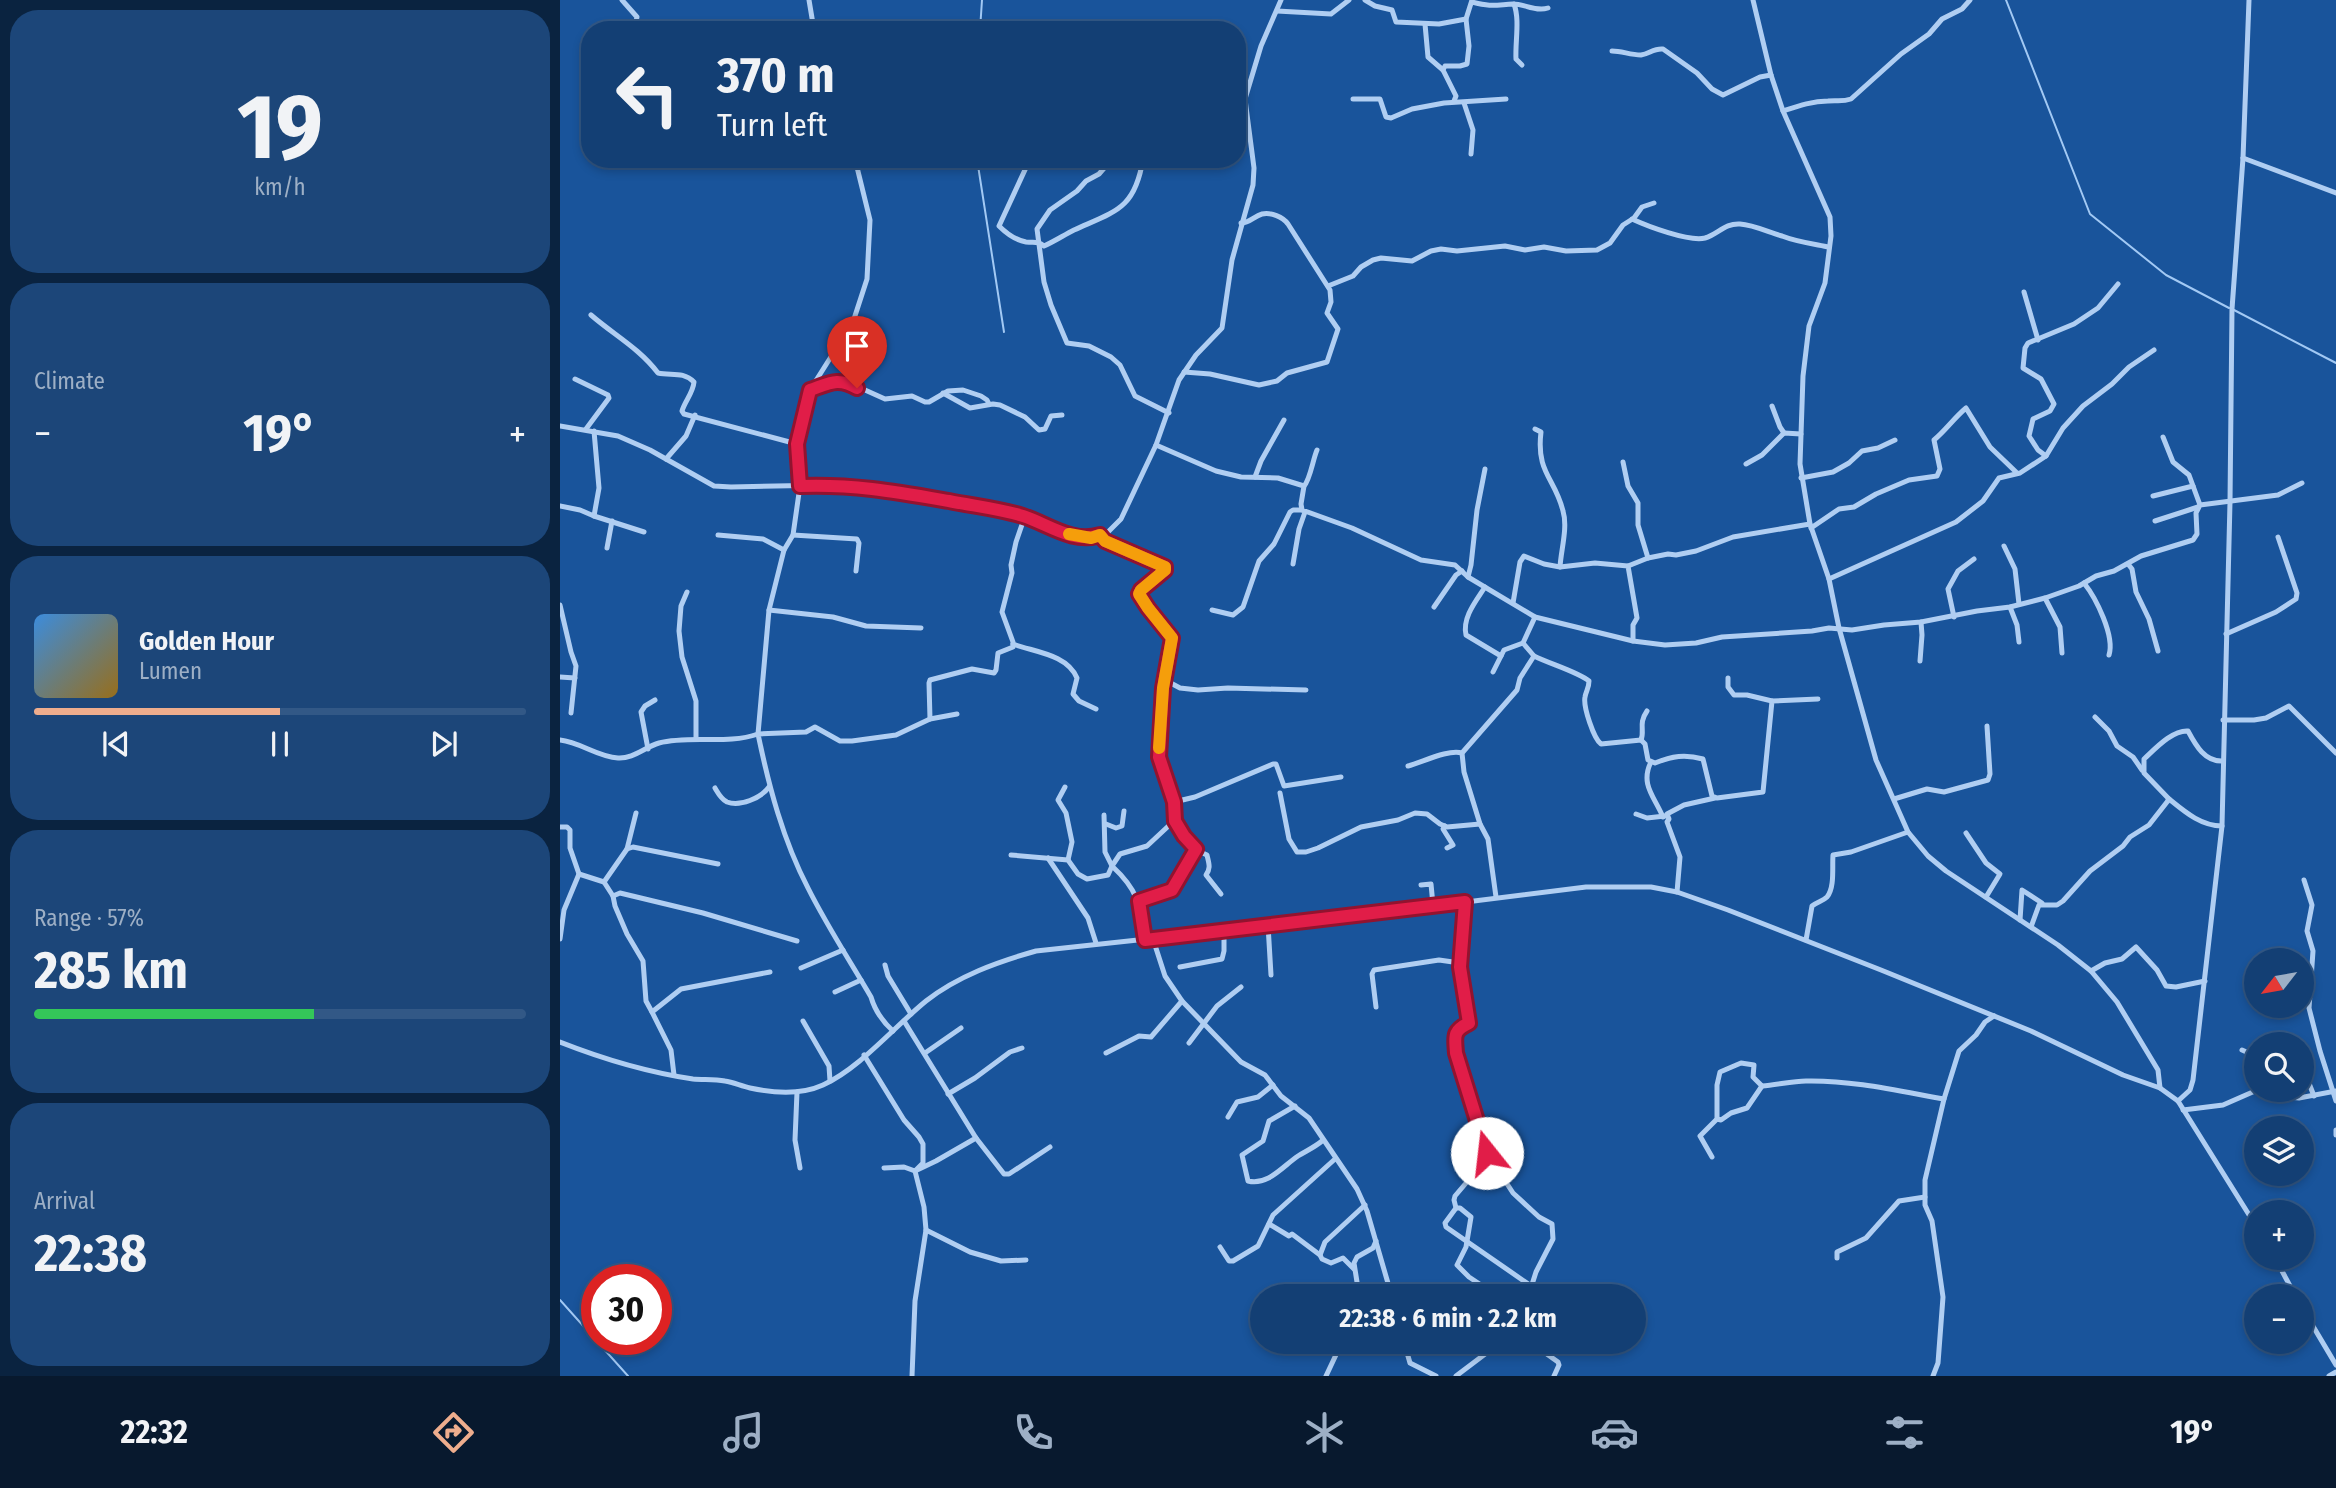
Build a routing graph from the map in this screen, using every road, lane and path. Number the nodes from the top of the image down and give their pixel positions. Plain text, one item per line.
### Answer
1 (622, 0) edge
2 (809, 0) edge
3 (1281, 0) edge
4 (1357, 0) edge
5 (1365, 0) edge
6 (1753, 0) edge
7 (1970, 0) edge
8 (2249, 0) edge
9 (1348, 1) edge
10 (1472, 1) edge
11 (1514, 4) junction
12 (1548, 8) dead end
13 (1277, 11) junction
14 (1466, 19) junction
15 (636, 21) edge
16 (812, 21) edge
17 (1425, 24) junction
18 (1612, 51) dead end
19 (1522, 65) dead end
20 (1443, 70) junction
21 (1771, 75) junction
22 (1246, 94) edge
23 (1353, 99) dead end
24 (1506, 99) dead end
25 (1454, 102) junction
26 (1465, 103) junction
27 (1246, 106) edge
28 (1783, 111) junction
29 (1247, 114) joint
30 (1471, 154) dead end
31 (2243, 158) junction
32 (857, 168) edge
33 (1026, 168) edge
34 (1104, 168) edge
35 (1141, 168) edge
36 (2336, 193) edge
37 (1654, 203) dead end
38 (1632, 219) junction
39 (1241, 223) junction
40 (1040, 242) junction
41 (1829, 247) junction
42 (2118, 284) dead end
43 (1328, 286) junction
44 (2024, 292) dead end
45 (591, 315) dead end
46 (2038, 340) junction
47 (2154, 350) dead end
48 (1184, 372) junction
49 (575, 379) dead end
50 (810, 390) junction
51 (943, 393) junction
52 (989, 404) junction
53 (1772, 406) dead end
54 (1168, 413) junction
55 (695, 415) junction
56 (1062, 415) dead end
57 (1283, 420) dead end
58 (560, 425) edge
59 (586, 429) junction
60 (1535, 429) dead end
61 (594, 431) junction
62 (1784, 433) junction
63 (1801, 434) junction
64 (2163, 437) dead end
65 (1895, 440) dead end
66 (797, 444) junction
67 (1156, 445) junction
68 (1317, 450) dead end
69 (2046, 456) junction
70 (666, 459) junction
71 (1623, 462) dead end
72 (1746, 464) dead end
73 (1485, 469) dead end
74 (2016, 472) junction
75 (1255, 477) junction
76 (1801, 478) junction
77 (2302, 483) dead end
78 (800, 486) junction
79 (1304, 486) junction
80 (2193, 486) junction
81 (2153, 496) dead end
82 (2230, 502) junction
83 (560, 506) edge
84 (2199, 506) junction
85 (1304, 511) junction
86 (594, 516) junction
87 (1025, 516) junction
88 (612, 521) junction
89 (2155, 521) dead end
90 (1810, 526) junction
91 (644, 532) dead end
92 (718, 534) dead end
93 (793, 535) junction
94 (1100, 535) junction
95 (2278, 537) dead end
96 (2004, 546) dead end
97 (607, 548) dead end
98 (784, 550) junction
99 (1648, 558) junction
100 (1974, 559) dead end
101 (1293, 564) dead end
102 (2128, 564) junction
103 (1628, 566) junction
104 (1560, 567) junction
105 (856, 571) dead end
106 (1462, 572) junction
107 (1468, 577) junction
108 (1829, 579) junction
109 (2084, 583) junction
110 (1485, 587) junction
111 (687, 592) dead end
112 (2045, 598) junction
113 (1513, 603) junction
114 (2019, 604) junction
115 (560, 605) edge
116 (1434, 607) dead end
117 (2010, 607) junction
118 (769, 610) junction
119 (1212, 610) dead end
120 (1535, 617) junction
121 (1954, 617) junction
122 (1921, 622) junction
123 (921, 628) dead end
124 (1839, 628) junction
125 (2226, 634) junction
126 (1633, 640) junction
127 (2019, 642) dead end
128 (1523, 643) junction
129 (1013, 644) junction
130 (2158, 651) dead end
131 (2062, 653) dead end
132 (2109, 655) dead end
133 (1501, 656) junction
134 (1534, 656) junction
135 (1920, 661) dead end
136 (1493, 672) dead end
137 (560, 677) edge
138 (575, 678) junction
139 (1728, 678) dead end
140 (1165, 680) junction
141 (1306, 690) dead end
142 (1818, 699) dead end
143 (654, 700) dead end
144 (1772, 701) junction
145 (1096, 709) dead end
146 (1647, 711) dead end
147 (570, 713) dead end
148 (957, 714) dead end
149 (2095, 717) dead end
150 (930, 719) junction
151 (2223, 720) junction
152 (1987, 726) dead end
153 (758, 734) junction
154 (696, 739) junction
155 (560, 740) edge
156 (1641, 740) junction
157 (648, 749) junction
158 (1462, 752) junction
159 (2336, 753) edge
160 (2223, 761) junction
161 (1651, 762) junction
162 (1408, 766) dead end
163 (2144, 773) junction
164 (1341, 777) dead end
165 (769, 787) junction
166 (1065, 787) dead end
167 (715, 788) dead end
168 (1280, 793) dead end
169 (1716, 798) junction
170 (1894, 799) junction
171 (2169, 799) junction
172 (1174, 802) junction
173 (1124, 811) dead end
174 (636, 813) dead end
175 (1636, 814) dead end
176 (1104, 815) dead end
177 (1665, 815) junction
178 (1175, 821) junction
179 (1105, 824) junction
180 (1480, 824) junction
181 (1445, 826) junction
182 (2222, 826) junction
183 (560, 827) edge
184 (1908, 832) junction
185 (1966, 834) dead end
186 (1447, 848) dead end
187 (626, 849) junction
188 (1196, 850) junction
189 (1011, 855) dead end
190 (1048, 858) junction
191 (1068, 860) junction
192 (718, 864) dead end
193 (1112, 866) junction
194 (579, 874) junction
195 (2304, 880) dead end
196 (604, 882) junction
197 (1422, 886) dead end
198 (1677, 892) junction
199 (1221, 894) dead end
200 (613, 895) junction
201 (1496, 897) junction
202 (1986, 897) junction
203 (1139, 901) junction
204 (1465, 902) junction
205 (2042, 903) junction
206 (1433, 905) junction
207 (2020, 920) junction
208 (1268, 925) junction
209 (2031, 928) junction
210 (1224, 930) junction
211 (560, 939) edge
212 (1153, 939) junction
213 (1145, 940) junction
214 (1806, 940) junction
215 (797, 941) dead end
216 (1096, 943) junction
217 (843, 950) junction
218 (1460, 964) junction
219 (885, 965) dead end
220 (1180, 967) dead end
221 (801, 968) dead end
222 (2091, 971) junction
223 (770, 972) dead end
224 (1271, 975) dead end
225 (861, 980) junction
226 (2205, 981) junction
227 (1241, 987) dead end
228 (835, 992) dead end
229 (1182, 1000) junction
230 (1376, 1007) dead end
231 (652, 1012) junction
232 (911, 1014) junction
233 (1994, 1016) junction
234 (803, 1021) dead end
235 (904, 1021) junction
236 (1206, 1023) junction
237 (961, 1028) dead end
238 (893, 1031) junction
239 (560, 1042) edge
240 (1189, 1043) dead end
241 (1022, 1048) dead end
242 (925, 1053) junction
243 (1106, 1053) dead end
244 (864, 1055) junction
245 (674, 1075) junction
246 (830, 1081) junction
247 (1273, 1085) junction
248 (1762, 1086) junction
249 (2160, 1088) junction
250 (2335, 1092) edge
251 (797, 1093) junction
252 (948, 1094) junction
253 (2244, 1096) edge
254 (2314, 1096) edge
255 (1944, 1099) junction
256 (2178, 1101) junction
257 (2336, 1101) edge
258 (1295, 1106) junction
259 (2183, 1110) junction
260 (1228, 1117) dead end
261 (1717, 1119) junction
262 (971, 1129) junction
263 (976, 1138) junction
264 (1322, 1141) junction
265 (968, 1142) junction
266 (1050, 1147) dead end
267 (1489, 1156) junction
268 (1712, 1157) dead end
269 (1335, 1159) junction
270 (800, 1168) dead end
271 (884, 1168) dead end
272 (915, 1171) junction
273 (1925, 1197) junction
274 (1365, 1205) junction
275 (2244, 1207) edge
276 (1456, 1208) junction
277 (1269, 1224) junction
278 (926, 1230) junction
279 (1466, 1240) junction
280 (1376, 1241) junction
281 (1220, 1247) dead end
282 (1320, 1255) junction
283 (1836, 1258) dead end
284 (1026, 1260) dead end
285 (1354, 1269) junction
286 (1357, 1284) edge
287 (1388, 1284) edge
288 (1480, 1284) edge
289 (1530, 1284) edge
290 (1533, 1284) edge
291 (2314, 1328) edge
292 (1336, 1354) edge
293 (1407, 1354) edge
294 (1486, 1354) edge
295 (1547, 1354) edge
296 (2336, 1365) edge
297 (1419, 1369) junction
298 (2336, 1372) edge
299 (912, 1376) edge
300 (1326, 1376) edge
301 (1417, 1376) edge
302 (1436, 1376) edge
303 (1456, 1376) edge
304 (1554, 1376) edge
305 (1933, 1376) edge
306 (2329, 1376) edge

1 - 15 street
2 - 16 street
3 - 13 street
4 - 9 street
5 - 17 street
6 - 21 street
7 - 28 street
8 - 31 street
9 - 13 street
10 - 11 street
10 - 14 street
11 - 12 street
11 - 19 street
13 - 22 street
14 - 17 street
14 - 20 street
17 - 20 street
18 - 21 street
20 - 25 street
21 - 28 street
23 - 25 street
24 - 26 street
25 - 26 street
26 - 30 street
27 - 29 street
28 - 41 street
29 - 39 street
31 - 36 street
31 - 82 street
32 - 50 street
33 - 40 street
34 - 40 street
35 - 40 street
37 - 38 street
38 - 41 street
38 - 43 street
39 - 43 street
39 - 48 street
40 - 54 street
41 - 63 street
42 - 46 street
43 - 48 street
44 - 46 street
45 - 55 street
46 - 69 street
47 - 69 street
48 - 54 street
49 - 59 street
50 - 51 street
50 - 66 street
51 - 52 street
51 - 52 street
52 - 56 street
53 - 62 street
54 - 67 street
55 - 66 street
55 - 70 street
57 - 75 street
58 - 59 street
59 - 61 street
60 - 104 street
61 - 70 street
61 - 86 street
62 - 63 street
62 - 72 street
63 - 76 street
64 - 80 street
65 - 76 street
66 - 78 street
67 - 75 street
67 - 94 street
68 - 79 street
69 - 74 street
70 - 78 street
71 - 99 street
73 - 107 street
74 - 90 street
74 - 108 street
75 - 79 street
76 - 90 street
77 - 82 street
78 - 87 street
78 - 93 street
79 - 85 street
80 - 81 street
80 - 84 street
82 - 84 street
82 - 125 street
83 - 86 street
84 - 89 street
84 - 102 street
85 - 101 street
85 - 106 street
85 - 119 street
86 - 88 street
87 - 94 street
87 - 129 street
88 - 91 street
88 - 97 street
90 - 99 street
90 - 108 street
92 - 98 street
93 - 98 street
93 - 105 street
94 - 140 street
95 - 125 street
96 - 114 street
98 - 118 street
99 - 103 street
100 - 121 street
102 - 109 street
102 - 130 street
103 - 104 street
103 - 126 street
104 - 113 street
106 - 107 street
106 - 116 street
107 - 110 street
108 - 124 street
109 - 112 street
109 - 132 street
110 - 113 street
110 - 133 street
111 - 154 street
112 - 114 street
112 - 131 street
113 - 120 street
114 - 117 street
115 - 138 street
117 - 121 street
117 - 127 street
118 - 123 street
118 - 153 street
120 - 126 street
120 - 128 street
121 - 122 street
122 - 124 street
122 - 135 street
124 - 126 street
124 - 170 street
125 - 151 street
128 - 133 street
128 - 134 street
129 - 145 street
129 - 150 street
133 - 136 street
134 - 156 street
134 - 158 street
137 - 138 street
138 - 147 street
139 - 144 street
140 - 141 street
140 - 172 street
142 - 144 street
143 - 157 street
144 - 169 street
146 - 156 street
148 - 150 street
149 - 163 street
150 - 153 street
151 - 159 street
151 - 160 street
152 - 170 street
153 - 154 street
153 - 165 street
154 - 157 street
155 - 157 street
156 - 161 street
158 - 162 street
158 - 180 street
160 - 163 street
160 - 182 street
161 - 169 street
161 - 177 street
163 - 171 street
164 - 172 street
165 - 167 street
165 - 217 street
166 - 191 street
168 - 181 street
169 - 177 street
170 - 184 street
171 - 182 street
171 - 205 street
172 - 178 street
173 - 179 street
174 - 187 street
175 - 177 street
176 - 179 street
177 - 198 street
178 - 188 street
178 - 193 street
179 - 193 street
180 - 181 street
180 - 201 street
181 - 186 street
182 - 226 street
183 - 194 street
184 - 202 street
184 - 214 street
185 - 202 street
187 - 192 street
187 - 196 street
188 - 199 street
188 - 203 street
189 - 190 street
190 - 191 street
190 - 216 street
191 - 193 street
193 - 203 street
194 - 196 street
194 - 211 street
195 - 250 street
196 - 200 street
197 - 206 street
198 - 201 street
198 - 214 street
200 - 215 street
200 - 231 street
201 - 204 street
202 - 207 street
203 - 213 street
204 - 206 street
204 - 218 street
205 - 207 street
205 - 209 street
206 - 208 street
207 - 209 street
208 - 210 street
208 - 224 street
209 - 222 street
210 - 212 street
210 - 220 street
212 - 213 street
212 - 229 street
213 - 216 street
214 - 233 street
216 - 232 street
217 - 221 street
217 - 225 street
218 - 230 street
218 - 267 street
219 - 232 street
222 - 226 street
222 - 249 street
223 - 231 street
225 - 228 street
225 - 238 street
226 - 256 street
227 - 236 street
229 - 236 street
229 - 243 street
231 - 245 street
232 - 235 street
233 - 249 street
233 - 255 street
234 - 246 street
235 - 238 street
235 - 242 street
236 - 240 street
236 - 247 street
237 - 242 street
238 - 244 street
239 - 245 street
241 - 252 street
242 - 252 street
244 - 246 street
244 - 272 street
245 - 251 street
246 - 251 street
247 - 258 street
247 - 260 street
248 - 255 street
248 - 261 street
248 - 261 street
249 - 256 street
250 - 254 street
250 - 257 street
251 - 270 street
252 - 262 street
253 - 259 street
255 - 273 street
256 - 259 street
258 - 264 street
258 - 264 street
259 - 275 street
261 - 268 street
262 - 263 street
262 - 265 street
263 - 265 street
263 - 266 street
264 - 269 street
265 - 272 street
267 - 276 street
267 - 290 street
269 - 274 street
269 - 277 street
271 - 272 street
272 - 278 street
273 - 283 street
273 - 305 street
274 - 280 street
274 - 282 street
276 - 279 street
276 - 279 street
277 - 281 street
277 - 282 street
278 - 284 street
278 - 299 street
279 - 288 street
279 - 289 street
280 - 285 street
280 - 287 street
282 - 285 street
285 - 286 street
291 - 296 street
292 - 300 street
293 - 297 street
294 - 303 street
295 - 304 street
297 - 301 street
297 - 302 street
298 - 306 street

